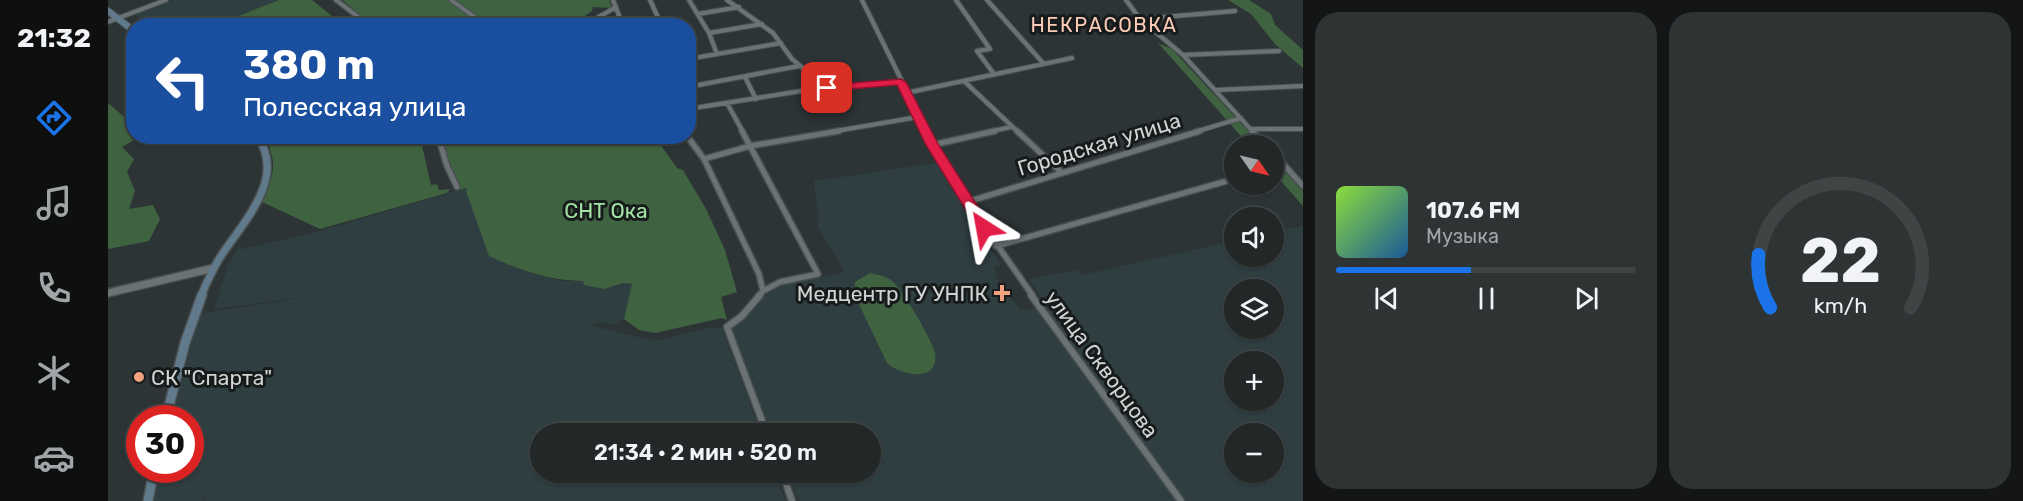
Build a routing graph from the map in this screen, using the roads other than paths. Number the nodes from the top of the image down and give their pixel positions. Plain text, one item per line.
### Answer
1 (166, 0) edge
2 (336, 0) edge
3 (451, 0) edge
4 (613, 0) edge
5 (650, 0) edge
6 (689, 0) edge
7 (727, 0) edge
8 (862, 0) edge
9 (956, 0) edge
10 (987, 0) edge
11 (1126, 0) edge
12 (740, 7) junction
13 (616, 8) junction
14 (108, 11) edge
15 (1235, 11) dead end
16 (698, 14) junction
17 (118, 18) junction
18 (360, 18) edge
19 (476, 18) edge
20 (598, 18) edge
21 (620, 18) edge
22 (658, 18) edge
23 (1140, 19) junction
24 (108, 22) edge
25 (126, 24) edge
26 (762, 24) junction
27 (709, 33) junction
28 (781, 43) junction
29 (1279, 51) dead end
30 (717, 54) junction
31 (1183, 55) junction
32 (696, 58) edge
33 (1072, 58) dead end
34 (1043, 63) junction
35 (799, 66) junction
36 (994, 74) junction
37 (745, 77) junction
38 (964, 81) junction
39 (901, 82) junction
40 (696, 86) edge
41 (1303, 86) edge
42 (827, 88) junction
43 (1215, 90) junction
44 (906, 93) junction
45 (756, 99) junction
46 (728, 103) junction
47 (696, 108) edge
48 (918, 117) junction
49 (1241, 118) junction
50 (1011, 127) junction
51 (1251, 129) junction
52 (1303, 129) edge
53 (1256, 135) edge
54 (262, 144) edge
55 (440, 144) edge
56 (693, 144) edge
57 (932, 145) junction
58 (750, 146) junction
59 (704, 159) junction
60 (1284, 165) edge
61 (1062, 173) junction
62 (1295, 177) junction
63 (1303, 177) edge
64 (1224, 182) edge
65 (1303, 186) edge
66 (457, 187) dead end
67 (967, 202) junction
68 (996, 246) junction
69 (214, 268) junction
70 (763, 291) junction
71 (108, 293) edge
72 (170, 405) edge
73 (763, 423) edge
74 (151, 483) edge
75 (786, 483) edge
76 (148, 501) edge
77 (792, 501) edge
78 (1181, 501) edge

1 - 17 street
2 - 18 street
3 - 19 street
4 - 13 street
5 - 22 street
6 - 16 street
7 - 12 street
8 - 39 street
9 - 36 street
10 - 34 street
11 - 23 street
12 - 16 street
12 - 26 street
13 - 20 street
13 - 21 street
14 - 17 main road
15 - 23 street
16 - 27 street
17 - 24 street
17 - 25 main road
23 - 31 street
26 - 27 street
26 - 28 street
27 - 30 street
28 - 30 street
28 - 35 street
29 - 31 street
30 - 32 street
31 - 43 street
33 - 34 street
34 - 36 street
35 - 37 street
35 - 42 street
36 - 38 street
37 - 40 street
37 - 45 street
38 - 44 street
38 - 50 street
39 - 42 street
39 - 44 street
41 - 43 street
42 - 45 street
43 - 49 street
44 - 48 street
45 - 46 street
46 - 47 street
46 - 58 street
48 - 57 street
48 - 58 street
49 - 51 street
49 - 61 street, Городская улица
50 - 57 street
50 - 61 street
51 - 52 street
51 - 53 street
54 - 69 main road
55 - 66 street
56 - 59 street
57 - 67 street
58 - 59 street
58 - 70 street
59 - 70 street
60 - 62 street
61 - 67 street, Городская улица
62 - 63 street
62 - 65 street
64 - 68 street
67 - 68 street
68 - 78 street, улица Скворцова
69 - 71 street
69 - 72 main road
70 - 73 street
74 - 76 main road
75 - 77 street

